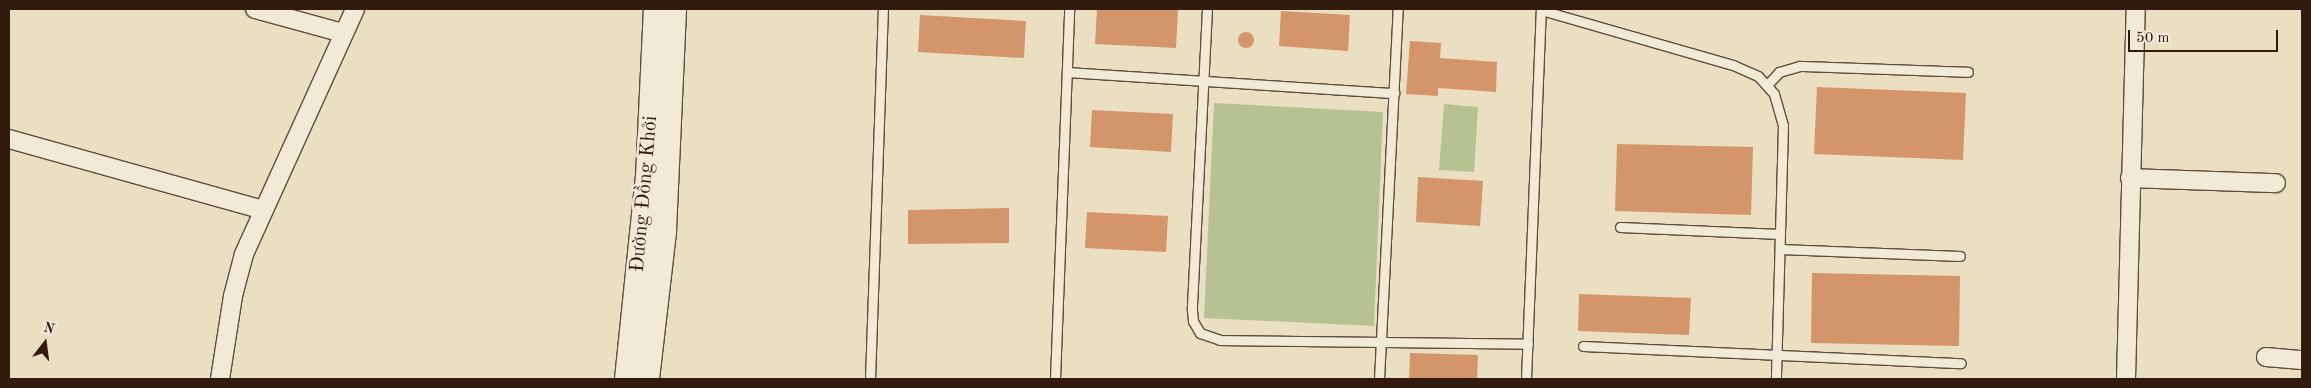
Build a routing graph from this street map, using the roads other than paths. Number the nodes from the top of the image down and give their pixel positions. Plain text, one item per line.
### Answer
1 (255, 9) edge
2 (354, 9) edge
3 (656, 9) edge
4 (674, 9) edge
5 (883, 9) edge
6 (1069, 9) edge
7 (1207, 9) edge
8 (1398, 9) edge
9 (1541, 9) edge
10 (2136, 9) edge
11 (343, 33) junction
12 (1067, 72) junction
13 (1968, 72) dead end
14 (1204, 81) junction
15 (1767, 84) junction
16 (1394, 93) junction
17 (9, 139) edge
18 (2130, 178) junction
19 (2276, 183) dead end
20 (263, 210) junction
21 (1620, 227) dead end
22 (1780, 234) junction
23 (1780, 250) junction
24 (1960, 256) dead end
25 (1381, 342) junction
26 (1528, 344) junction
27 (1583, 346) dead end
28 (1777, 355) junction
29 (2266, 357) dead end
30 (2302, 360) edge
31 (1961, 363) dead end
32 (220, 379) edge
33 (627, 379) edge
34 (647, 379) edge
35 (870, 379) edge
36 (1055, 379) edge
37 (1379, 379) edge
38 (1526, 379) edge
39 (1776, 379) edge
40 (2126, 379) edge

1 - 11 street
2 - 11 street
3 - 33 main road, Đường Đồng Khởi
4 - 34 main road, Đường Đồng Khởi
5 - 35 lane
6 - 12 lane
7 - 14 lane
8 - 16 lane
9 - 15 lane
9 - 26 lane
10 - 18 street
11 - 20 street
12 - 14 lane
12 - 36 lane
13 - 15 lane
14 - 16 lane
14 - 25 lane
15 - 22 lane
16 - 25 lane
17 - 20 street
18 - 19 street
18 - 40 street
20 - 32 street
21 - 22 lane
22 - 23 lane
23 - 24 lane
23 - 28 lane
25 - 26 lane
25 - 37 lane
26 - 38 lane
27 - 28 lane
28 - 31 lane
28 - 39 lane
29 - 30 street

